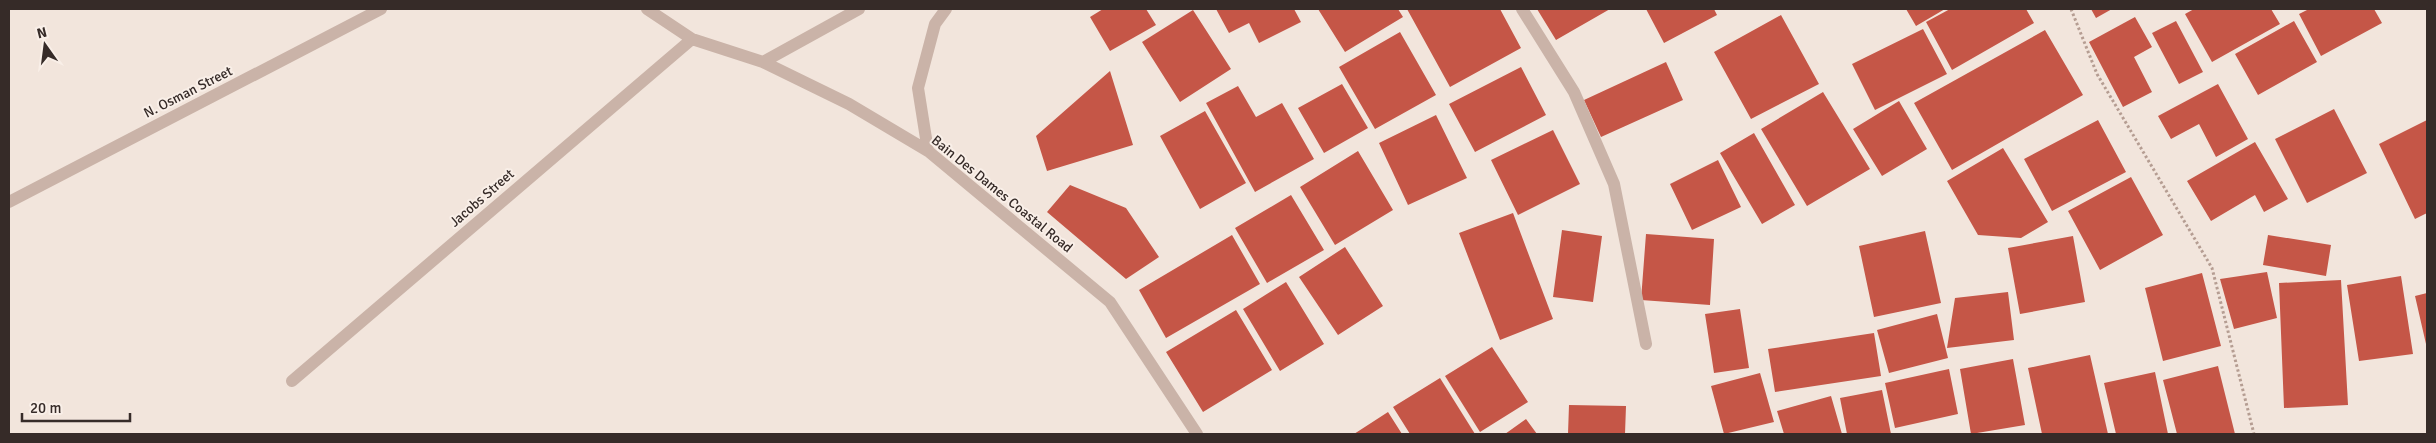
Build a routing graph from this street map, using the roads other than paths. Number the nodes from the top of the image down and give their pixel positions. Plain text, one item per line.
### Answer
1 (381, 9) edge
2 (647, 9) edge
3 (859, 9) edge
4 (946, 9) edge
5 (1522, 9) edge
6 (692, 39) junction
7 (763, 62) junction
8 (928, 151) junction
9 (9, 202) edge
10 (1646, 344) dead end
11 (292, 380) dead end
12 (1197, 434) edge

1 - 9 street, N. Osman Street
2 - 6 street, Bain Des Dames Coastal Road
3 - 7 street
4 - 8 street
5 - 10 street
6 - 7 street, Bain Des Dames Coastal Road
6 - 11 street, Jacobs Street
7 - 8 street, Bain Des Dames Coastal Road
8 - 12 street, Bain Des Dames Coastal Road

